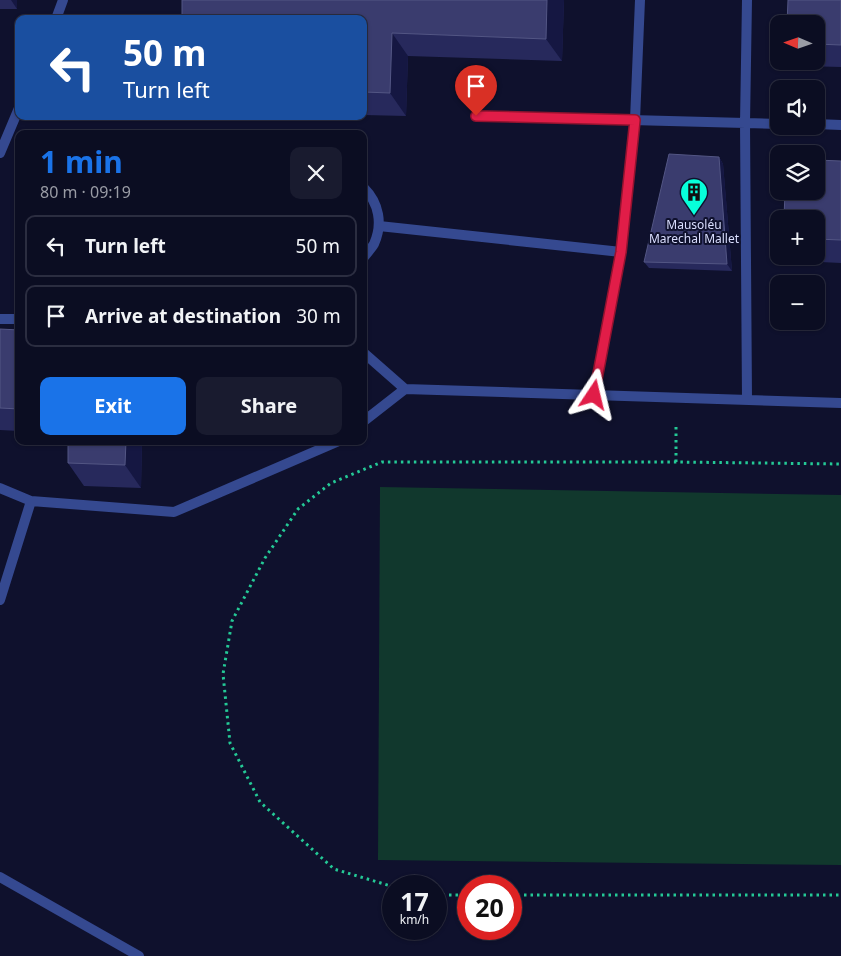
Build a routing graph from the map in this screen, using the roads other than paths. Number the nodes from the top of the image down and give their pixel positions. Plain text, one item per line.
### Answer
1 (64, 0) edge
2 (640, 0) edge
3 (747, 0) edge
4 (58, 15) edge
5 (476, 116) dead end
6 (15, 117) edge
7 (635, 120) junction
8 (745, 123) junction
9 (770, 124) edge
10 (825, 124) edge
11 (841, 125) edge
12 (0, 153) edge
13 (367, 191) edge
14 (379, 226) junction
15 (621, 252) junction
16 (367, 253) edge
17 (0, 319) edge
18 (15, 319) edge
19 (367, 356) edge
20 (405, 388) junction
21 (594, 395) junction
22 (747, 400) junction
23 (841, 402) edge
24 (367, 419) edge
25 (330, 445) edge
26 (0, 488) edge
27 (31, 502) junction
28 (0, 600) edge
29 (0, 877) edge
30 (139, 956) edge

1 - 4 lane
2 - 7 lane
3 - 8 lane
5 - 7 lane
6 - 12 lane
7 - 8 lane
7 - 15 lane
8 - 9 lane
8 - 22 lane
10 - 11 lane
13 - 14 lane
14 - 15 lane
14 - 16 lane
15 - 21 lane
17 - 18 lane
19 - 20 lane
20 - 21 lane
20 - 24 lane
21 - 22 lane
22 - 23 lane
25 - 27 lane
26 - 27 lane
27 - 28 lane
29 - 30 lane

